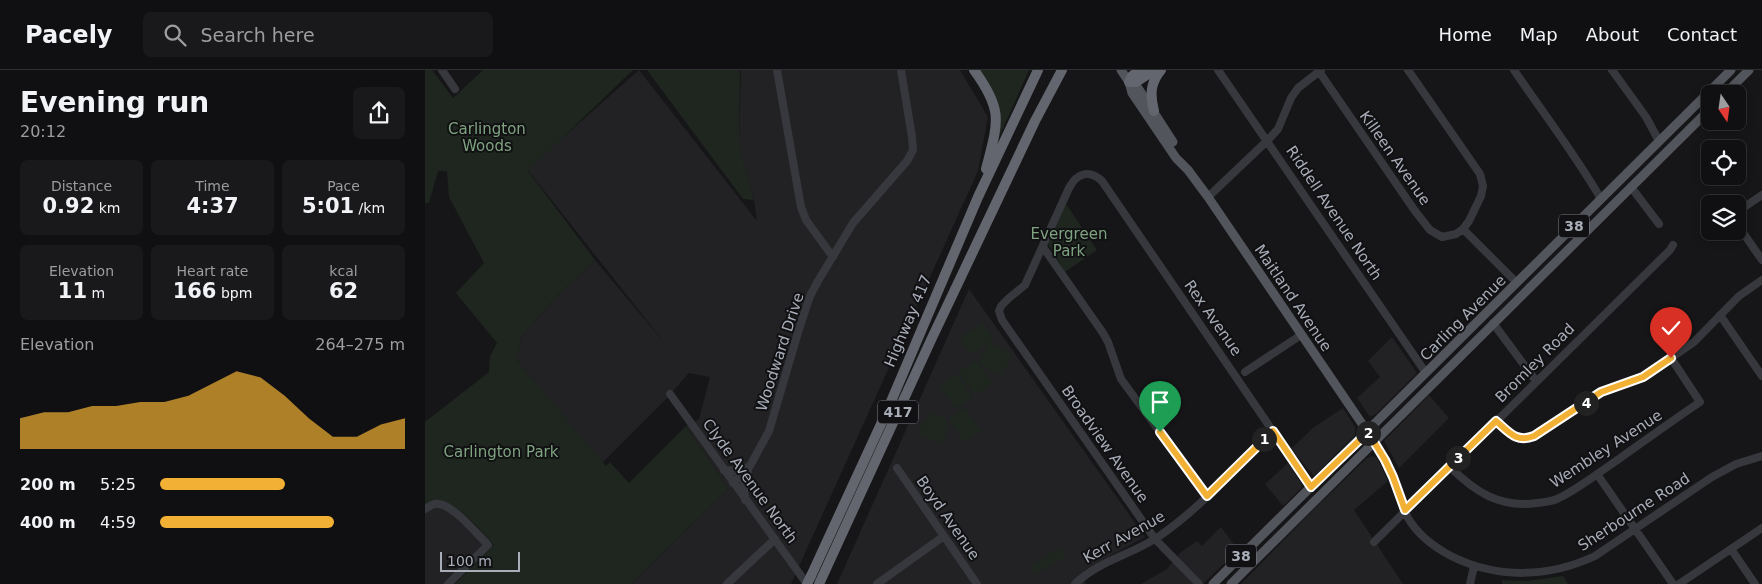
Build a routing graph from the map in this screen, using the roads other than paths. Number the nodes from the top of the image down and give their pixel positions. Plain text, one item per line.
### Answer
1 (442, 70) edge
2 (777, 70) edge
3 (901, 70) edge
4 (974, 70) edge
5 (1037, 70) edge
6 (1060, 70) edge
7 (1121, 70) edge
8 (1140, 70) edge
9 (1153, 70) edge
10 (1161, 70) edge
11 (1218, 70) edge
12 (1408, 70) edge
13 (1514, 70) edge
14 (1612, 70) edge
15 (1731, 70) edge
16 (1749, 70) edge
17 (1319, 71) edge
18 (1129, 82) junction
19 (1734, 85) edge
20 (455, 90) dead end
21 (1154, 111) junction
22 (1701, 117) edge
23 (1268, 140) junction
24 (1659, 141) junction
25 (1188, 170) junction
26 (1631, 187) junction
27 (1762, 195) edge
28 (978, 197) junction
29 (1208, 197) junction
30 (1601, 199) junction
31 (1746, 206) edge
32 (1659, 224) dead end
33 (1463, 229) junction
34 (1746, 237) edge
35 (1673, 244) dead end
36 (1043, 247) junction
37 (833, 257) junction
38 (1762, 260) edge
39 (1762, 280) edge
40 (1517, 283) junction
41 (1720, 315) junction
42 (1493, 323) junction
43 (1301, 335) junction
44 (1671, 358) junction
45 (1245, 372) dead end
46 (1426, 373) junction
47 (1762, 376) edge
48 (1536, 381) junction
49 (670, 394) dead end
50 (1496, 421) junction
51 (1273, 431) junction
52 (1368, 432) junction
53 (1374, 442) junction
54 (1762, 456) edge
55 (750, 466) junction
56 (1449, 466) junction
57 (897, 468) dead end
58 (724, 470) junction
59 (1597, 474) junction
60 (733, 483) junction
61 (1311, 487) junction
62 (1207, 496) junction
63 (745, 500) junction
64 (425, 509) edge
65 (1405, 510) junction
66 (1762, 528) edge
67 (1636, 529) junction
68 (944, 536) junction
69 (775, 539) junction
70 (1155, 539) junction
71 (1374, 542) dead end
72 (1731, 549) junction
73 (1474, 566) junction
74 (808, 581) edge
75 (889, 581) edge
76 (448, 584) edge
77 (727, 584) edge
78 (819, 584) edge
79 (877, 584) edge
80 (977, 584) edge
81 (1075, 584) edge
82 (1199, 584) edge
83 (1213, 584) edge
84 (1231, 584) edge
85 (1470, 584) edge
86 (1673, 584) edge
87 (1679, 584) edge
88 (1755, 584) edge

1 - 20 street
2 - 37 street
3 - 37 street, Woodward Drive
4 - 28 highway
5 - 28 highway, Highway 417 / 417
6 - 78 highway, 417
7 - 18 main road, Maitland Avenue
8 - 18 highway
9 - 18 highway
10 - 21 highway
11 - 23 street, Riddell Avenue North
12 - 33 street
13 - 30 street
14 - 24 street
15 - 24 main road, Carling Avenue / 38
16 - 19 main road
17 - 23 street
17 - 33 street, Killeen Avenue
18 - 21 main road, Maitland Avenue
18 - 25 main road, Maitland Avenue
21 - 25 main road, Maitland Avenue
22 - 26 main road, Carling Avenue / 38
23 - 29 street
23 - 46 street, Riddell Avenue North
24 - 30 main road, Carling Avenue / 38
25 - 29 main road, Maitland Avenue
26 - 32 street
26 - 42 main road, Carling Avenue / 38
27 - 31 street
28 - 74 highway, Highway 417 / 417
29 - 43 main road, Maitland Avenue
30 - 40 main road, Carling Avenue / 38
33 - 40 street
34 - 38 street
35 - 48 street, Bromley Road
36 - 51 street, Rex Avenue
36 - 62 street
36 - 70 street, Broadview Avenue
37 - 55 street, Woodward Drive
39 - 41 street
40 - 46 main road, Carling Avenue / 38
41 - 44 street
41 - 47 street
42 - 48 street
42 - 53 main road, Carling Avenue / 38
43 - 45 street
43 - 52 main road, Maitland Avenue
44 - 50 street
44 - 59 street, Wembley Avenue
46 - 52 main road, Carling Avenue / 38
48 - 50 street, Bromley Road
49 - 58 street, Clyde Avenue North
50 - 56 street, Bromley Road
51 - 61 street, Rex Avenue
51 - 62 street, Kerr Avenue
52 - 53 main road, Maitland Avenue
52 - 61 main road, Carling Avenue / 38
53 - 65 street, Sherbourne Road
53 - 84 main road, Carling Avenue / 38
54 - 67 street, Sherbourne Road
55 - 58 street
55 - 60 street, Woodward Drive
55 - 63 street
56 - 59 street, Wembley Avenue
56 - 65 street, Bromley Road
57 - 68 street, Boyd Avenue
58 - 60 street, Clyde Avenue North
59 - 67 street
60 - 63 street, Clyde Avenue North
61 - 83 main road, Carling Avenue / 38
62 - 70 street, Kerr Avenue
63 - 69 street, Clyde Avenue North
64 - 76 street
65 - 71 street, Bromley Road
65 - 73 street, Sherbourne Road
66 - 72 street
67 - 73 street, Sherbourne Road
67 - 86 street
68 - 75 street
68 - 80 street, Boyd Avenue
69 - 74 street, Clyde Avenue North
69 - 77 street
70 - 81 street, Kerr Avenue
70 - 82 street, Broadview Avenue
72 - 87 street
72 - 88 street
73 - 85 street
75 - 79 street

